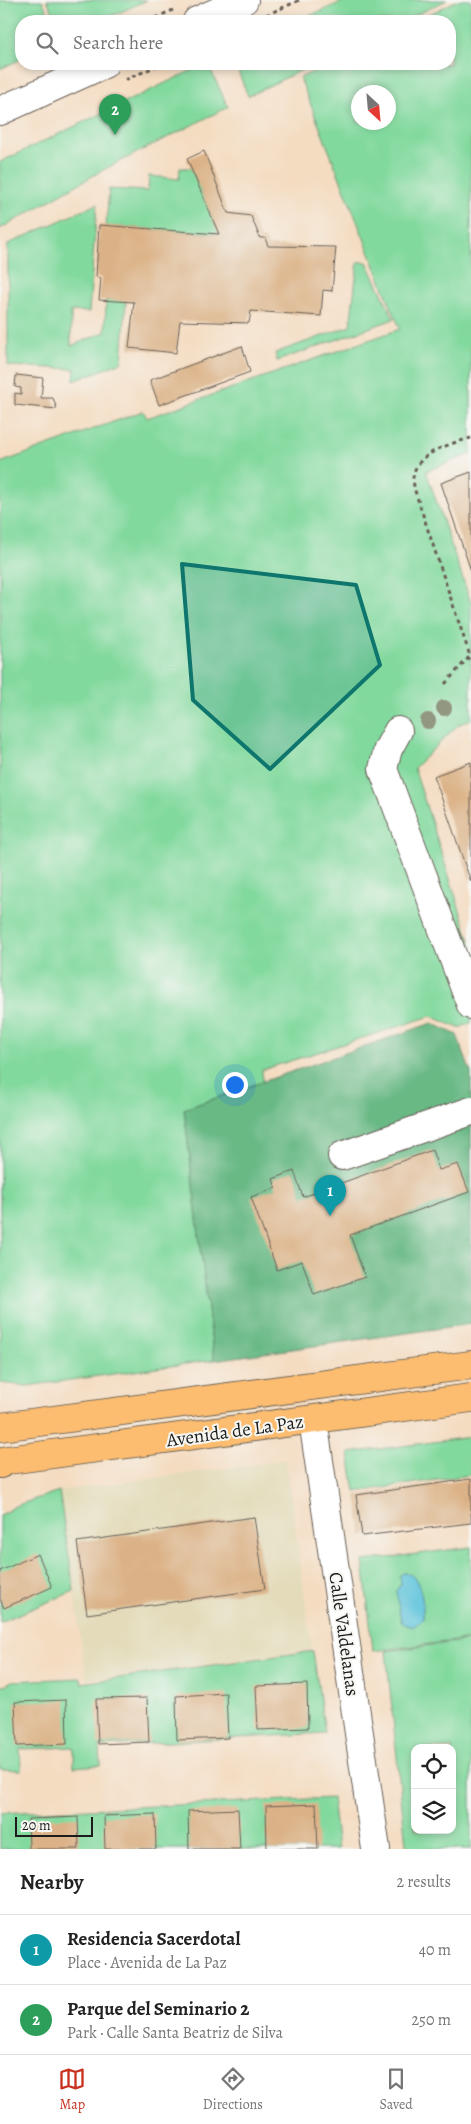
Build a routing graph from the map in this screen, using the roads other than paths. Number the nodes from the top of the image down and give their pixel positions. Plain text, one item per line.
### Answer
1 (252, 9) edge
2 (224, 15) edge
3 (91, 70) edge
4 (0, 111) edge
5 (398, 731) dead end
6 (471, 1005) edge
7 (471, 1111) edge
8 (342, 1156) dead end
9 (471, 1365) edge
10 (471, 1398) edge
11 (313, 1420) junction
12 (0, 1427) edge
13 (0, 1464) edge
14 (376, 1849) edge

1 - 2 street
3 - 4 street
5 - 6 street
7 - 8 street
9 - 12 main road, Avenida de La Paz
10 - 11 main road, Avenida de La Paz
11 - 13 main road, Avenida de La Paz
11 - 14 street, Calle Valdelanas

